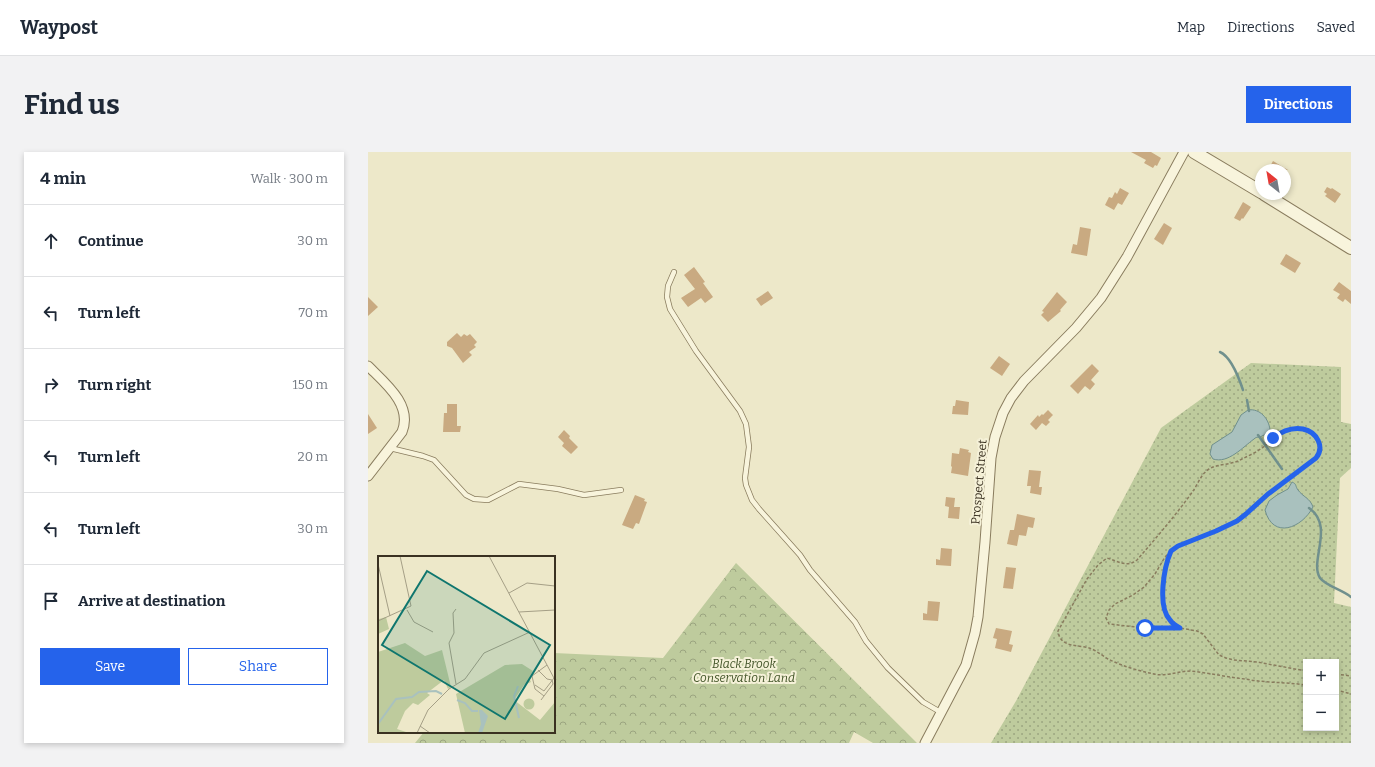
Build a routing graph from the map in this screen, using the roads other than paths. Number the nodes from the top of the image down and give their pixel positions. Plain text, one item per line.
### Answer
1 (1184, 152) edge
2 (1194, 152) edge
3 (1255, 188) edge
4 (1274, 200) edge
5 (1351, 248) edge
6 (674, 272) dead end
7 (368, 366) edge
8 (390, 448) junction
9 (368, 476) edge
10 (621, 490) dead end
11 (942, 713) junction
12 (925, 743) edge

1 - 11 street, Prospect Street
2 - 3 street
4 - 5 street
6 - 11 lane
7 - 8 street
8 - 9 street
8 - 10 lane
11 - 12 street, Prospect Street

